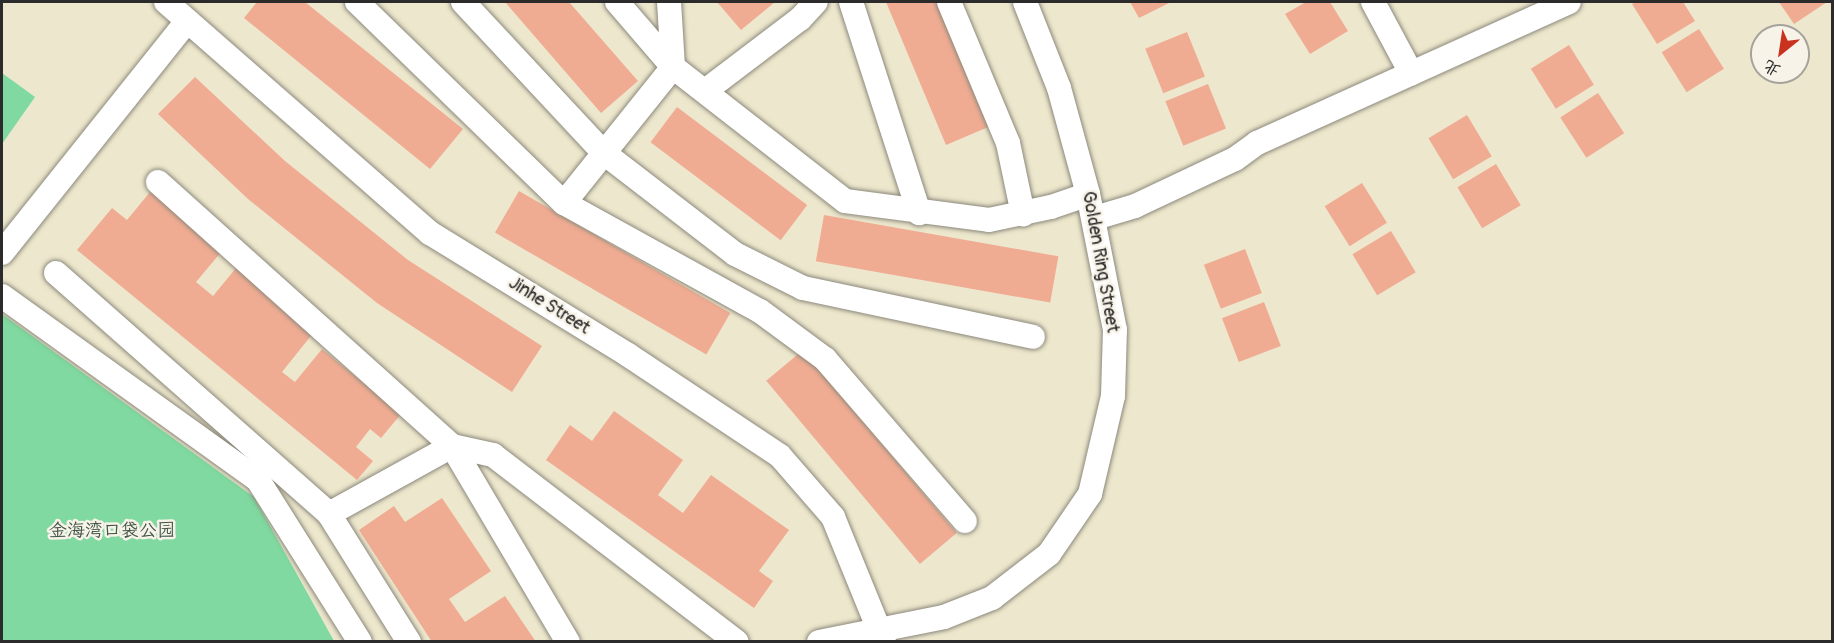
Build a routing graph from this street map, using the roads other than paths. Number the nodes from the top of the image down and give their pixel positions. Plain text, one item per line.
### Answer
1 (166, 2) edge
2 (357, 2) edge
3 (463, 2) edge
4 (617, 2) edge
5 (669, 2) edge
6 (816, 2) edge
7 (851, 2) edge
8 (949, 2) edge
9 (1025, 2) edge
10 (1373, 2) edge
11 (1569, 2) edge
12 (794, 10) edge
13 (187, 21) junction
14 (673, 67) junction
15 (1411, 73) junction
16 (705, 91) junction
17 (604, 153) junction
18 (158, 182) dead end
19 (1089, 194) junction
20 (564, 203) junction
21 (919, 213) junction
22 (1023, 213) junction
23 (1095, 218) junction
24 (2, 253) edge
25 (56, 273) dead end
26 (2, 296) edge
27 (1033, 337) dead end
28 (452, 446) junction
29 (329, 513) junction
30 (965, 521) dead end
31 (882, 635) edge
32 (360, 642) edge
33 (409, 642) edge
34 (568, 642) edge
35 (737, 642) edge
36 (819, 642) edge

1 - 13 street, Jinhe Street
2 - 20 street
3 - 17 street
4 - 14 street
5 - 14 street
6 - 12 street
7 - 21 street
8 - 22 street
9 - 19 street, Golden Ring Street
10 - 15 street
11 - 15 street
12 - 16 street
13 - 24 street
13 - 31 street, Jinhe Street
14 - 16 street
14 - 17 street
15 - 23 street
16 - 21 street
17 - 20 street
17 - 27 street
18 - 28 street
19 - 22 street
19 - 23 street, Golden Ring Street
20 - 30 street
21 - 22 street
23 - 31 street, Golden Ring Street
25 - 29 street
26 - 32 street
28 - 29 street
28 - 34 street
28 - 35 street
29 - 33 street
31 - 36 street, Golden Ring Street

